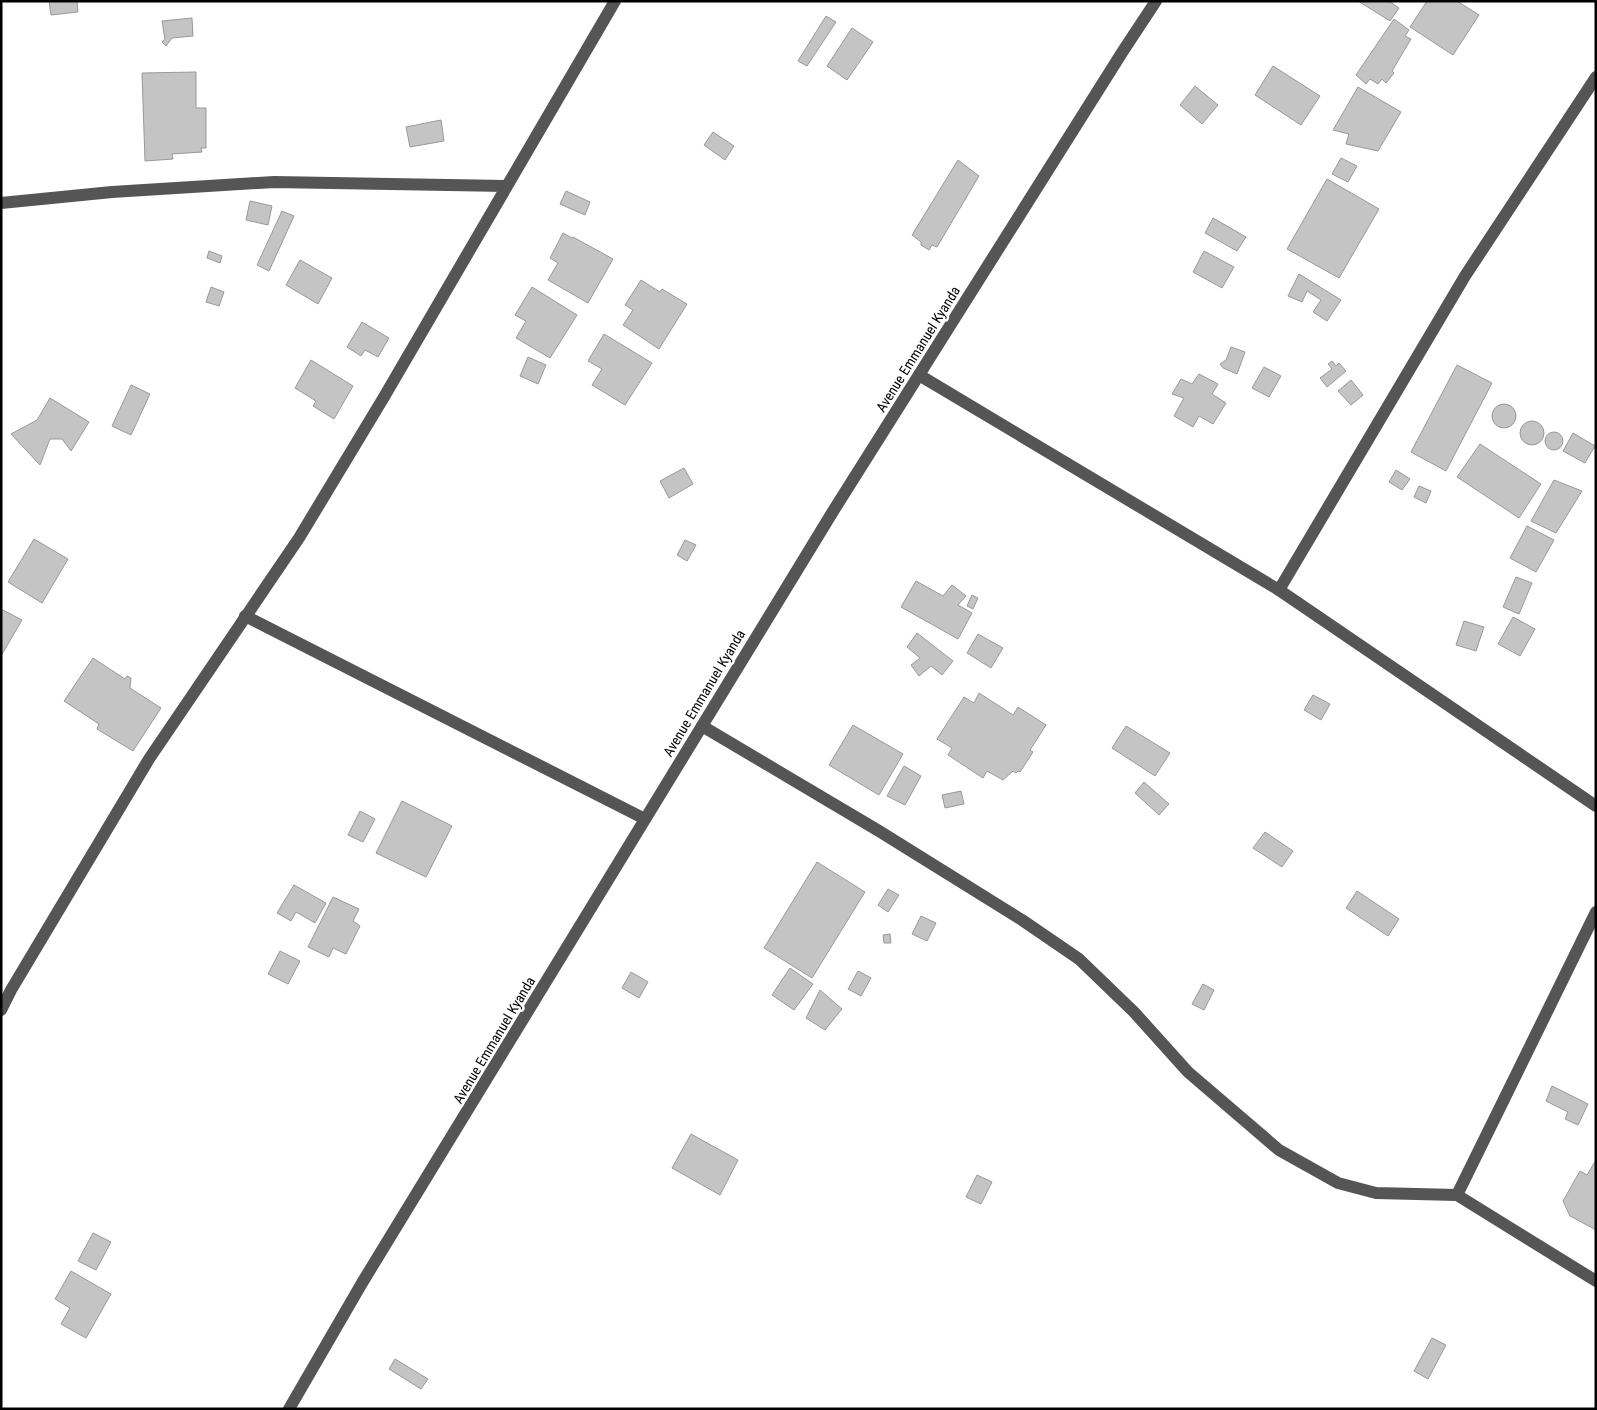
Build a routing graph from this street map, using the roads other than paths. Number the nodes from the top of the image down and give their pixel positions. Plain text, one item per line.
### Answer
1 (615, 1) edge
2 (1156, 1) edge
3 (1596, 77) edge
4 (506, 186) junction
5 (1, 203) edge
6 (919, 375) junction
7 (1279, 590) junction
8 (245, 616) junction
9 (702, 726) junction
10 (1596, 806) edge
11 (645, 819) junction
12 (1596, 912) edge
13 (6, 987) edge
14 (1, 1010) edge
15 (1458, 1195) junction
16 (1596, 1281) edge
17 (289, 1409) edge

1 - 4 street
2 - 6 street, Avenue Emmanuel Kyanda
3 - 7 street
4 - 5 street
4 - 8 street
6 - 7 street
6 - 9 street, Avenue Emmanuel Kyanda
7 - 10 street
8 - 11 street
8 - 13 street
9 - 11 street, Avenue Emmanuel Kyanda
9 - 15 street
11 - 17 street, Avenue Emmanuel Kyanda
12 - 15 street
13 - 14 street
15 - 16 street

